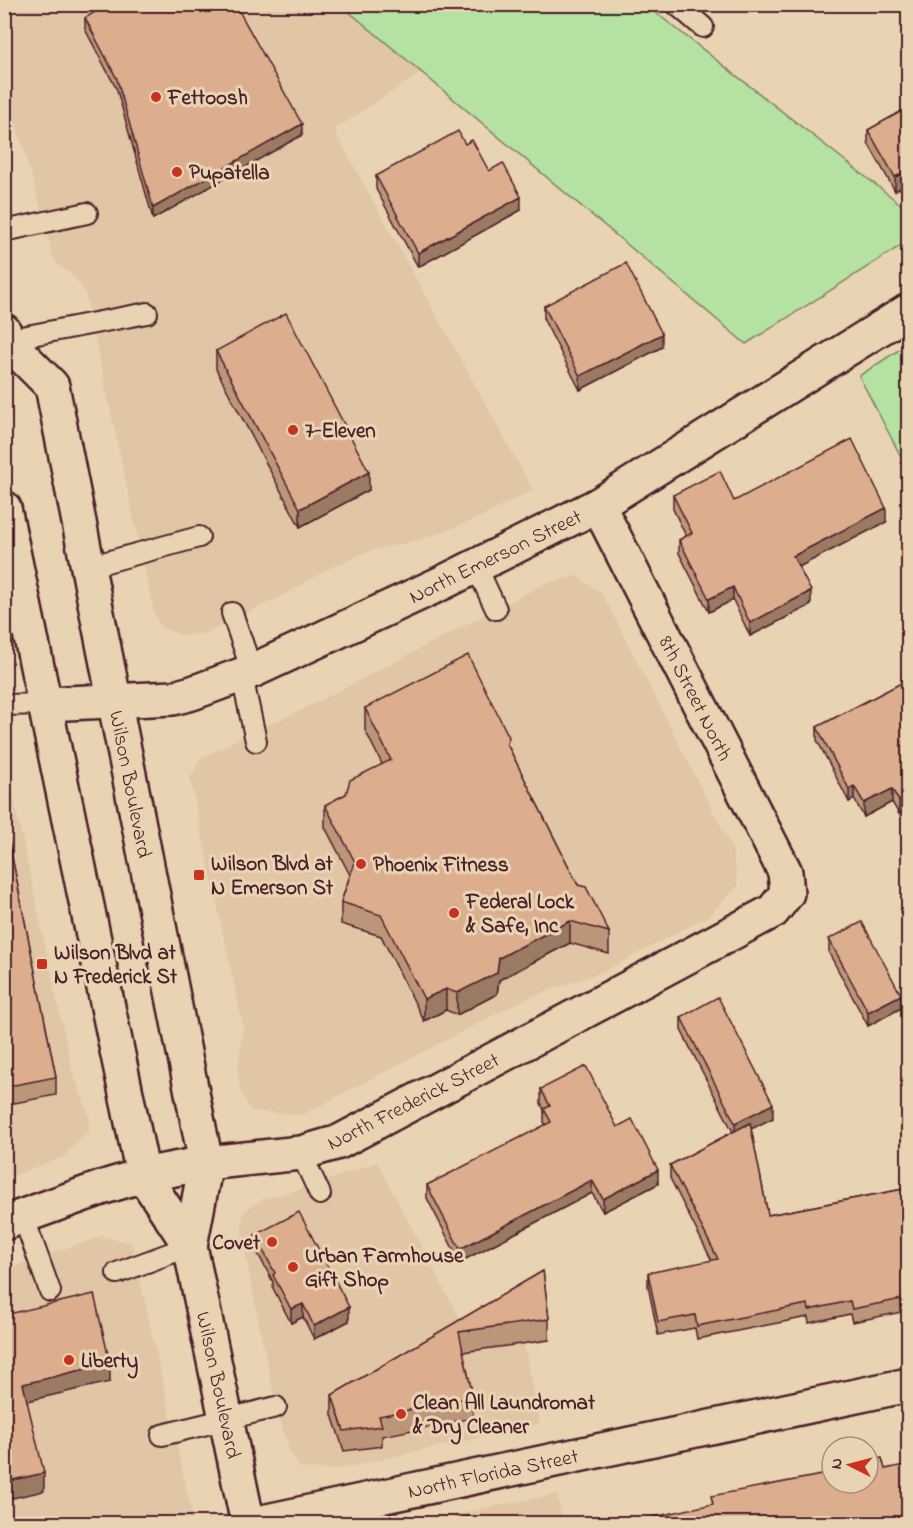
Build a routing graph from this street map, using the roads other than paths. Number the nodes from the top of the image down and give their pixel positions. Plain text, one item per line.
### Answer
1 (676, 4) edge
2 (703, 27) dead end
3 (87, 213) dead end
4 (4, 231) edge
5 (909, 311) edge
6 (147, 313) dead end
7 (5, 339) edge
8 (598, 505) junction
9 (4, 508) edge
10 (199, 537) dead end
11 (476, 566) junction
12 (88, 567) junction
13 (496, 609) dead end
14 (232, 613) dead end
15 (247, 674) junction
16 (114, 702) junction
17 (45, 704) junction
18 (4, 705) edge
19 (256, 741) dead end
20 (787, 893) joint
21 (301, 1153) junction
22 (206, 1163) junction
23 (142, 1175) junction
24 (320, 1194) dead end
25 (14, 1219) edge
26 (190, 1246) junction
27 (117, 1273) dead end
28 (50, 1291) dead end
29 (909, 1385) edge
30 (276, 1407) dead end
31 (227, 1419) junction
32 (162, 1435) dead end
33 (248, 1524) edge
34 (253, 1524) edge

1 - 2 lane
3 - 4 lane
5 - 8 street, North Emerson Street
6 - 7 lane
7 - 12 street, Wilson Boulevard
8 - 11 street, North Emerson Street
8 - 20 street, 8th Street North
9 - 17 street, Wilson Boulevard
10 - 12 lane
11 - 13 lane
11 - 15 street, North Emerson Street
12 - 16 street, Wilson Boulevard
14 - 15 lane
15 - 16 street, North Emerson Street
15 - 19 lane
16 - 17 street, North Emerson Street
16 - 22 street, Wilson Boulevard
17 - 18 lane
17 - 23 street, Wilson Boulevard
20 - 21 street, North Frederick Street
21 - 22 street, North Frederick Street
21 - 24 lane
22 - 23 street, North Frederick Street
22 - 26 street, Wilson Boulevard
23 - 25 street, North Frederick Street
23 - 26 street, Wilson Boulevard
25 - 28 lane
26 - 27 lane
26 - 31 street, Wilson Boulevard
29 - 34 street, North Florida Street
30 - 31 lane
31 - 32 lane
31 - 33 street, Wilson Boulevard

